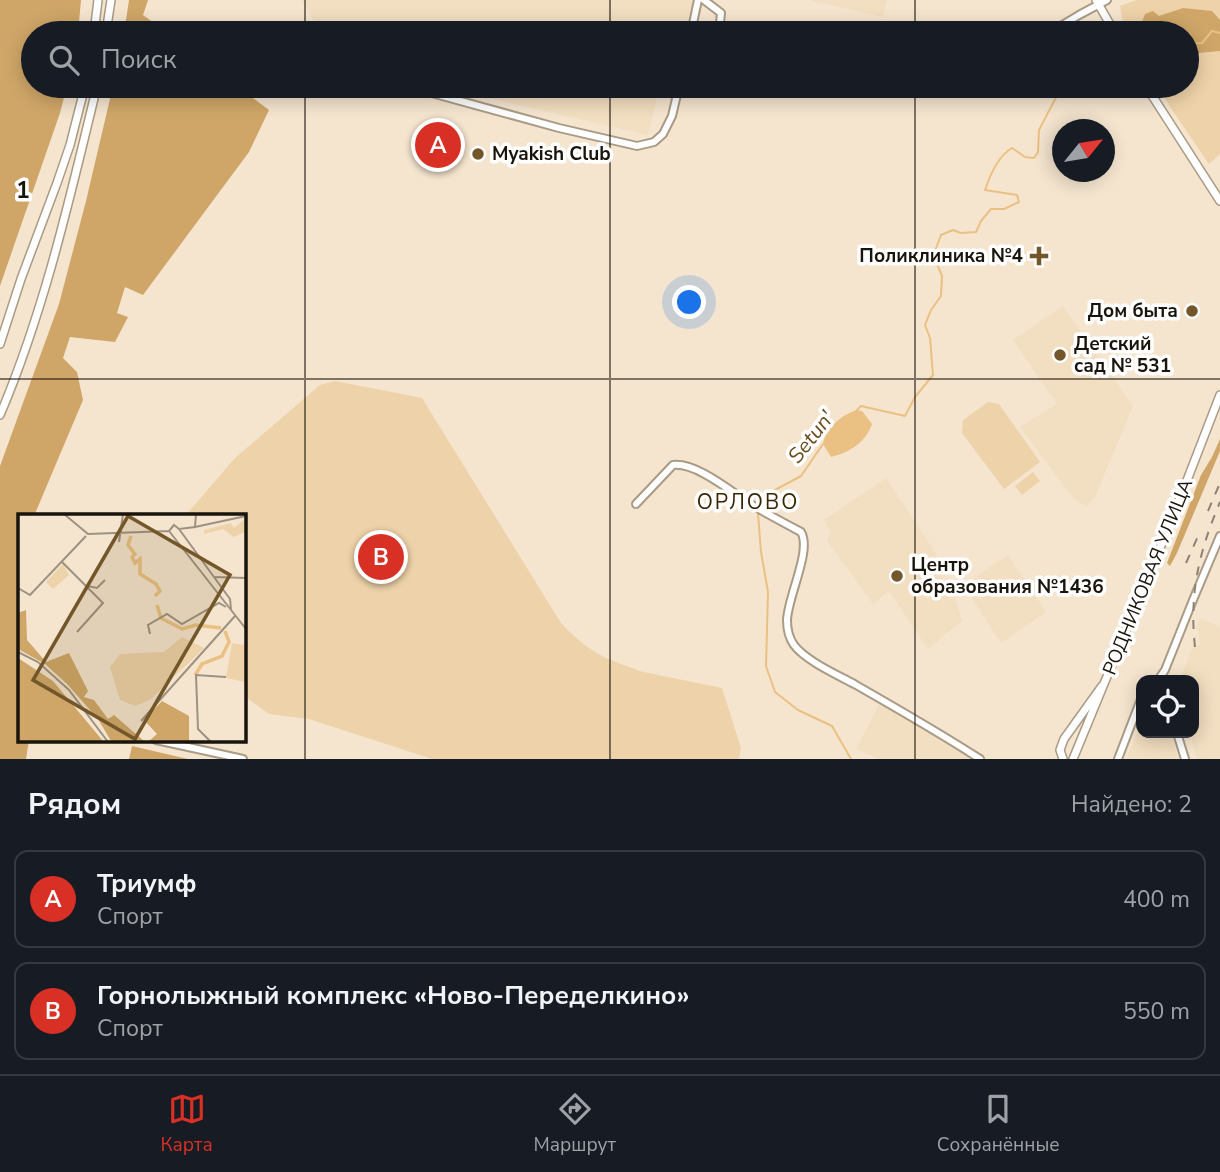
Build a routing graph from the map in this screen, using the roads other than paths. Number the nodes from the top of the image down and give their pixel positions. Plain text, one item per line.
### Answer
1 (98, 0) edge
2 (111, 0) edge
3 (698, 0) edge
4 (704, 0) edge
5 (1107, 0) edge
6 (1097, 2) edge
7 (95, 21) edge
8 (108, 21) edge
9 (694, 21) edge
10 (722, 21) edge
11 (1068, 21) edge
12 (1108, 21) edge
13 (82, 98) edge
14 (94, 98) edge
15 (450, 98) edge
16 (676, 98) edge
17 (1154, 98) edge
18 (1220, 201) edge
19 (0, 344) edge
20 (1220, 395) edge
21 (0, 415) edge
22 (636, 504) dead end
23 (1220, 536) edge
24 (1163, 675) edge
25 (1107, 680) junction
26 (1136, 712) edge
27 (1179, 738) edge
28 (161, 741) edge
29 (243, 759) edge
30 (980, 759) edge
31 (1063, 759) edge
32 (1073, 759) edge
33 (1118, 759) edge
34 (1185, 759) edge

1 - 7 main road
2 - 8 main road
3 - 9 street
4 - 10 street
5 - 6 street
6 - 11 street
6 - 12 main road
13 - 19 main road
14 - 21 main road
15 - 16 street
17 - 18 main road
20 - 25 main road, РОДНИКОВАЯ УЛИЦА
22 - 30 street
23 - 24 street
25 - 31 main road
25 - 32 main road, РОДНИКОВАЯ УЛИЦА
26 - 33 street
27 - 34 street
28 - 29 street

